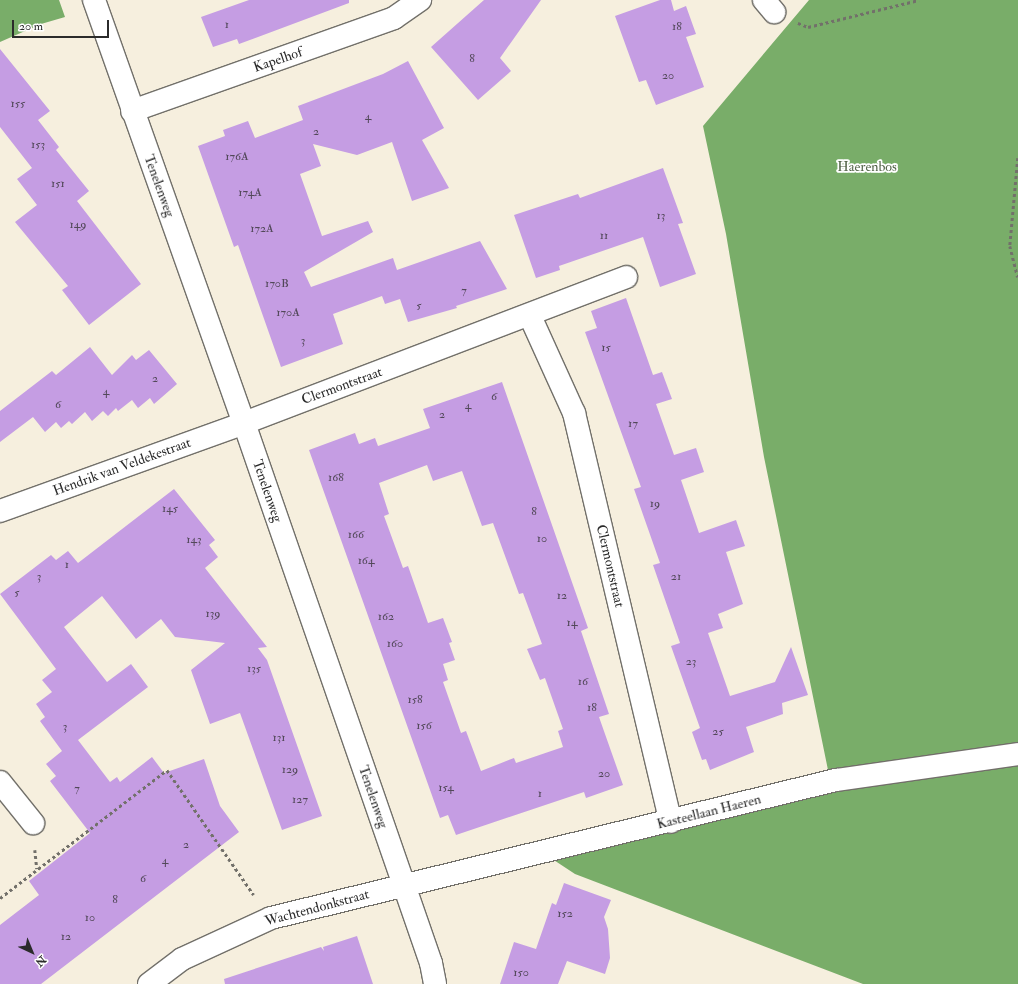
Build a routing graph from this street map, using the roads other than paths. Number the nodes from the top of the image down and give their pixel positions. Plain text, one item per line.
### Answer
1 (94, 0) edge
2 (420, 0) edge
3 (132, 111) junction
4 (626, 277) dead end
5 (530, 316) junction
6 (244, 423) junction
7 (0, 511) edge
8 (1018, 754) edge
9 (0, 782) edge
10 (671, 822) junction
11 (33, 823) dead end
12 (404, 885) junction
13 (149, 984) edge
14 (435, 984) edge

1 - 3 street, Tenelenweg
2 - 3 street, Kapelhof
3 - 6 street, Tenelenweg
4 - 5 street, Clermontstraat
5 - 6 street, Clermontstraat
5 - 10 street, Clermontstraat
6 - 7 street, Hendrik van Veldekestraat
6 - 12 street, Tenelenweg
8 - 10 street, Kasteellaan Haeren
9 - 11 street
10 - 12 street, Kasteellaan Haeren
12 - 13 street, Wachtendonkstraat
12 - 14 street, Tenelenweg

